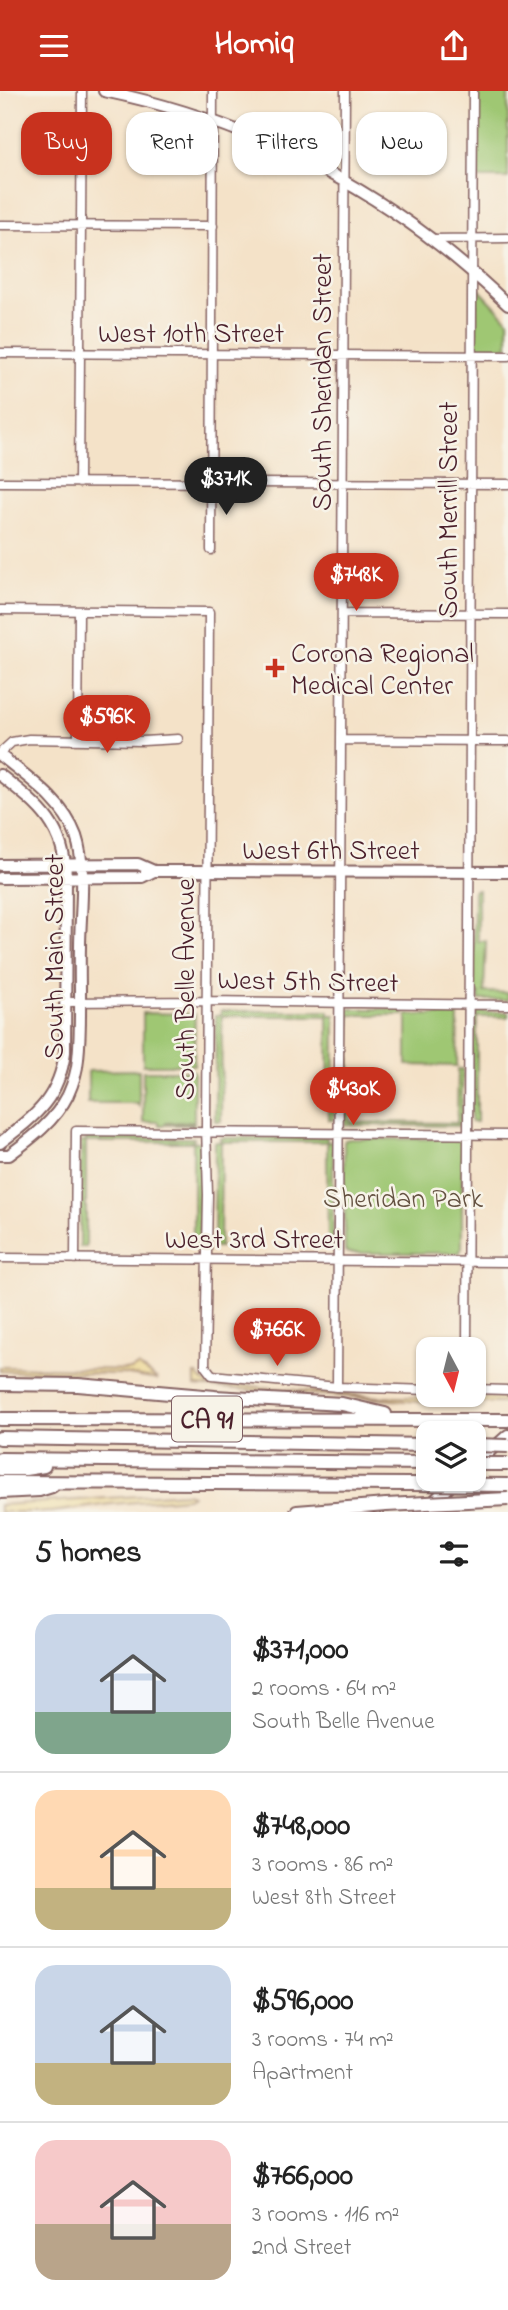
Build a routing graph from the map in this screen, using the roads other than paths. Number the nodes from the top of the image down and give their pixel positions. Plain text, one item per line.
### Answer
1 (82, 91) edge
2 (104, 91) edge
3 (213, 91) edge
4 (345, 91) edge
5 (473, 91) edge
6 (187, 112) edge
7 (213, 112) edge
8 (218, 122) edge
9 (213, 175) edge
10 (345, 180) junction
11 (0, 225) edge
12 (80, 225) junction
13 (213, 226) junction
14 (472, 238) junction
15 (508, 238) edge
16 (433, 239) junction
17 (472, 271) junction
18 (508, 305) edge
19 (0, 353) edge
20 (79, 354) junction
21 (212, 355) junction
22 (343, 356) junction
23 (471, 356) junction
24 (508, 356) edge
25 (0, 482) edge
26 (79, 483) junction
27 (211, 484) junction
28 (470, 484) junction
29 (508, 484) edge
30 (342, 485) junction
31 (211, 550) dead end
32 (0, 610) edge
33 (79, 611) junction
34 (342, 613) junction
35 (470, 614) junction
36 (508, 614) edge
37 (178, 739) dead end
38 (78, 740) junction
39 (341, 740) junction
40 (469, 741) junction
41 (508, 741) edge
42 (0, 754) edge
43 (0, 775) edge
44 (80, 864) junction
45 (0, 865) edge
46 (66, 865) junction
47 (154, 871) junction
48 (208, 872) junction
49 (340, 872) junction
50 (468, 872) junction
51 (508, 873) edge
52 (0, 878) edge
53 (66, 878) junction
54 (81, 878) junction
55 (207, 1001) junction
56 (65, 1002) junction
57 (79, 1002) junction
58 (339, 1003) junction
59 (467, 1005) junction
60 (508, 1005) edge
61 (206, 1132) junction
62 (338, 1133) junction
63 (467, 1134) junction
64 (508, 1135) edge
65 (0, 1143) edge
66 (0, 1154) edge
67 (0, 1258) edge
68 (75, 1259) junction
69 (207, 1260) junction
70 (339, 1261) junction
71 (468, 1262) junction
72 (508, 1262) edge
73 (467, 1337) edge
74 (0, 1384) edge
75 (337, 1387) junction
76 (416, 1389) edge
77 (486, 1389) edge
78 (508, 1390) edge
79 (0, 1419) edge
80 (409, 1419) junction
81 (508, 1420) edge
82 (508, 1435) edge
83 (0, 1438) edge
84 (416, 1445) edge
85 (486, 1445) edge
86 (508, 1445) edge
87 (486, 1454) edge
88 (0, 1459) edge
89 (79, 1460) junction
90 (416, 1463) edge
91 (486, 1464) edge
92 (508, 1464) edge
93 (0, 1469) edge
94 (0, 1482) edge
95 (66, 1482) junction
96 (508, 1485) edge
97 (445, 1491) edge
98 (0, 1492) edge
99 (508, 1499) edge
100 (297, 1512) edge
101 (421, 1512) edge

1 - 12 street
2 - 6 main road
3 - 7 street
4 - 10 street, South Sheridan Street
5 - 14 street, South Merrill Street
8 - 10 main road
9 - 13 street
10 - 16 main road
10 - 22 street, South Sheridan Street
11 - 12 street
12 - 13 street
12 - 20 street
13 - 21 street
14 - 15 street
14 - 16 street
14 - 17 street, South Merrill Street
16 - 17 main road
17 - 18 main road
17 - 23 street, South Merrill Street
19 - 20 street, West 10th Street
20 - 21 street, West 10th Street
20 - 26 street
21 - 22 street, West 10th Street
21 - 27 street
22 - 23 street, West 10th Street
22 - 30 street, South Sheridan Street
23 - 24 street, West 10th Street
23 - 28 street, South Merrill Street
25 - 26 street
26 - 27 street
27 - 30 street
27 - 31 street
28 - 29 street
28 - 30 street
28 - 35 street, South Merrill Street
30 - 34 street, South Sheridan Street
32 - 33 street
33 - 38 street
33 - 48 street, South Belle Avenue
34 - 35 street
34 - 39 street, South Sheridan Street
35 - 36 street
35 - 40 street, South Merrill Street
37 - 38 street
38 - 42 street
39 - 40 street
39 - 49 street, South Sheridan Street
40 - 41 street
40 - 50 street, South Merrill Street
42 - 44 main road, South Main Street
43 - 46 main road, South Main Street
44 - 46 main road, West 6th Street
44 - 47 main road, West 6th Street
44 - 54 main road, South Main Street
45 - 46 main road, West 6th Street
46 - 53 main road, South Main Street
47 - 48 main road, West 6th Street
47 - 54 main road, West 6th Street
48 - 49 main road, West 6th Street
48 - 55 street, South Belle Avenue
49 - 50 main road, West 6th Street
49 - 58 street, South Sheridan Street
50 - 51 main road, West 6th Street
50 - 59 street, South Merrill Street
52 - 53 main road, West 6th Street
53 - 54 main road, West 6th Street
53 - 56 main road, South Main Street
54 - 57 main road, South Main Street
55 - 57 street, West 5th Street
55 - 58 street, West 5th Street
55 - 61 street, South Belle Avenue
56 - 57 street, West 5th Street
56 - 65 main road, South Main Street
57 - 66 main road, South Main Street
58 - 59 street, West 5th Street
58 - 62 street, South Sheridan Street
59 - 60 street, West 5th Street
59 - 63 street, South Merrill Street
61 - 62 street
61 - 68 street
61 - 69 street, South Belle Avenue
62 - 63 street
62 - 70 street, South Sheridan Street
63 - 64 street
63 - 71 street, South Merrill Street
67 - 68 street, West 3rd Street
68 - 69 street, West 3rd Street
69 - 70 street, West 3rd Street
69 - 75 street, South Belle Avenue
70 - 71 street, West 3rd Street
70 - 75 street, South Sheridan Street
71 - 72 street, West 3rd Street
71 - 73 street, South Merrill Street
74 - 80 highway
75 - 76 street
77 - 78 street
79 - 80 highway, CA 91
80 - 81 highway, CA 91
82 - 87 main road
83 - 84 highway
85 - 86 highway, bridge
88 - 89 highway
89 - 90 highway
89 - 93 highway
91 - 92 highway, bridge
94 - 95 highway, CA 91
95 - 96 highway, CA 91, bridge
95 - 98 highway
97 - 101 main road
99 - 100 highway, bridge

